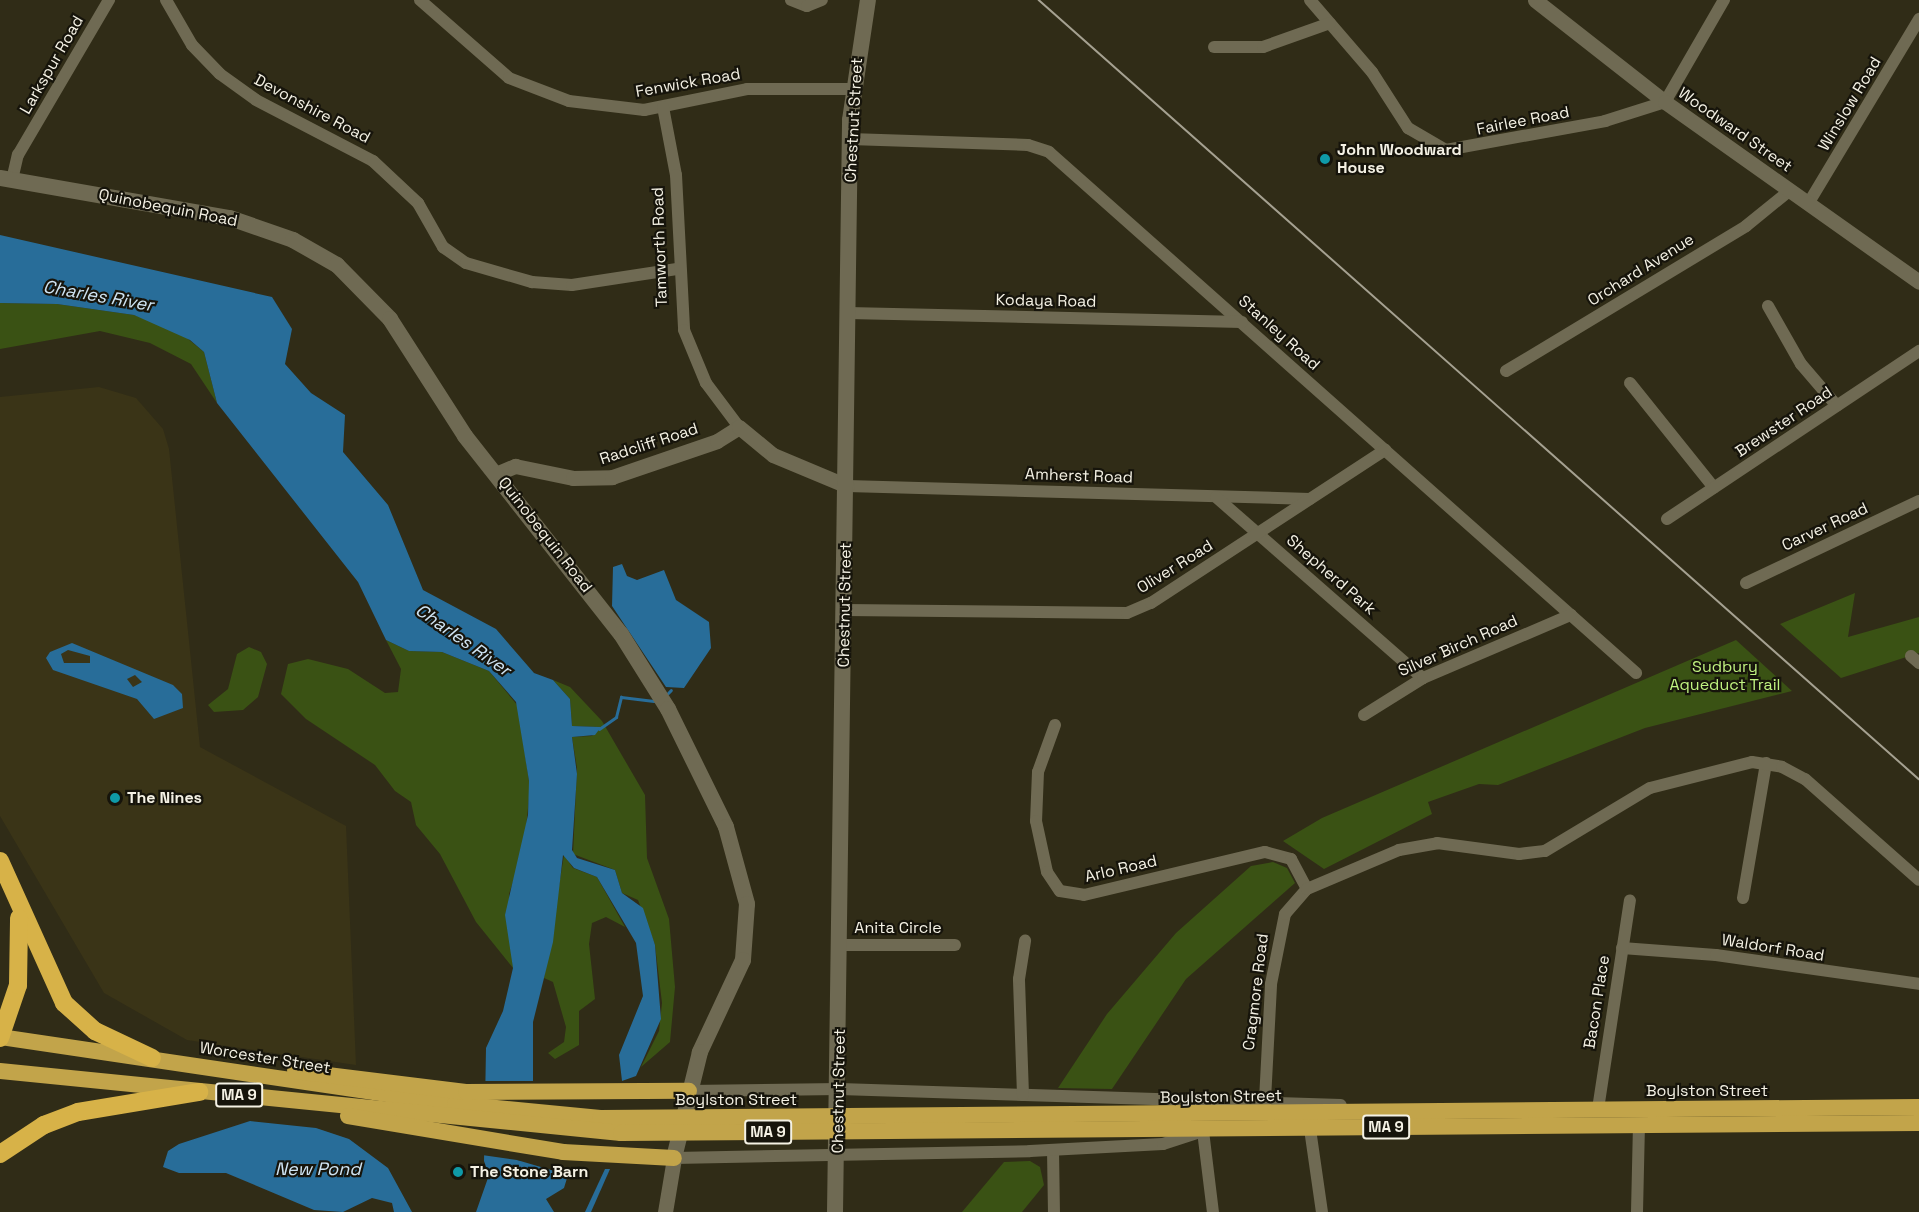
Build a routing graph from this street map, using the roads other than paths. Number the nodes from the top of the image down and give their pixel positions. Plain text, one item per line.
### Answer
1 (109, 0) edge
2 (166, 0) edge
3 (420, 0) edge
4 (791, 0) edge
5 (822, 0) edge
6 (868, 0) edge
7 (1310, 0) edge
8 (1535, 0) edge
9 (1724, 0) edge
10 (1919, 20) edge
11 (1330, 22) junction
12 (1214, 47) dead end
13 (852, 88) junction
14 (1665, 102) junction
15 (663, 107) junction
16 (850, 139) junction
17 (6, 179) edge
18 (1789, 190) junction
19 (1808, 204) junction
20 (677, 269) junction
21 (1919, 282) edge
22 (1768, 306) dead end
23 (848, 313) junction
24 (1242, 322) junction
25 (1919, 351) edge
26 (1506, 371) dead end
27 (1630, 382) dead end
28 (1837, 406) junction
29 (739, 427) junction
30 (1385, 450) junction
31 (496, 474) junction
32 (847, 486) junction
33 (1714, 488) junction
34 (1216, 497) junction
35 (1310, 499) junction
36 (1919, 501) edge
37 (1667, 519) dead end
38 (1258, 533) junction
39 (1746, 583) dead end
40 (845, 609) junction
41 (1571, 615) junction
42 (1635, 673) dead end
43 (1423, 678) junction
44 (1364, 716) dead end
45 (1055, 725) dead end
46 (1766, 763) junction
47 (0, 861) edge
48 (1919, 880) edge
49 (1307, 889) junction
50 (1743, 898) dead end
51 (1630, 900) dead end
52 (18, 908) junction
53 (1025, 940) dead end
54 (841, 945) junction
55 (955, 945) dead end
56 (1622, 948) junction
57 (1919, 984) edge
58 (0, 1037) edge
59 (152, 1058) junction
60 (0, 1071) edge
61 (840, 1089) junction
62 (689, 1091) junction
63 (199, 1092) junction
64 (1023, 1095) junction
65 (1265, 1100) junction
66 (1919, 1107) edge
67 (1598, 1109) junction
68 (1412, 1111) junction
69 (477, 1115) junction
70 (524, 1120) joint
71 (1919, 1123) edge
72 (854, 1125) junction
73 (1639, 1126) junction
74 (1310, 1129) junction
75 (1203, 1131) junction
76 (1053, 1150) junction
77 (0, 1154) edge
78 (839, 1155) junction
79 (674, 1158) junction
80 (665, 1212) edge
81 (835, 1212) edge
82 (1054, 1212) edge
83 (1213, 1212) edge
84 (1322, 1212) edge
85 (1637, 1212) edge

1 - 17 street, Larkspur Road
2 - 20 street, Devonshire Road
3 - 15 street, Fenwick Road
4 - 5 street
6 - 13 main road, Chestnut Street
7 - 11 street, Fairlee Road
8 - 14 street, Woodward Street
9 - 14 street
10 - 19 street, Winslow Road
11 - 12 street
11 - 14 street, Fairlee Road
13 - 15 street, Fenwick Road
13 - 16 main road, Chestnut Street
14 - 18 street, Woodward Street
15 - 20 street, Tamworth Road
16 - 23 main road, Chestnut Street
16 - 24 street, Stanley Road
17 - 31 main road, Quinobequin Road
18 - 19 street, Woodward Street
18 - 26 street, Orchard Avenue
19 - 21 street, Woodward Street
20 - 29 street, Tamworth Road
22 - 28 street
23 - 24 street, Kodaya Road
23 - 32 main road, Chestnut Street
24 - 30 street, Stanley Road
25 - 28 street, Brewster Road
27 - 33 street
28 - 33 street, Brewster Road
29 - 31 street, Radcliff Road
29 - 32 street, Tamworth Road
30 - 35 street, Oliver Road
30 - 41 street, Stanley Road
31 - 62 main road, Quinobequin Road
32 - 34 street, Amherst Road
32 - 40 main road, Chestnut Street
33 - 37 street, Brewster Road
34 - 35 street, Amherst Road
34 - 38 street, Shepherd Park
35 - 38 street, Oliver Road
36 - 39 street, Carver Road
38 - 40 street, Oliver Road
38 - 43 street, Shepherd Park
40 - 54 main road, Chestnut Street
41 - 42 street, Stanley Road
41 - 43 street, Silver Birch Road
43 - 44 street, Silver Birch Road
45 - 49 street, Arlo Road
46 - 48 street
46 - 49 street, Cragmore Road
46 - 50 street
47 - 52 highway
49 - 65 street, Cragmore Road
51 - 56 street, Bacon Place
52 - 58 highway
52 - 59 highway
53 - 64 street
54 - 55 street, Anita Circle
54 - 61 main road, Chestnut Street
56 - 57 street, Waldorf Road
56 - 67 street, Bacon Place
58 - 59 highway, Worcester Street / MA 9
59 - 69 highway, Worcester Street / MA 9
60 - 63 highway, MA 9
61 - 62 street
61 - 64 street
61 - 78 main road, Chestnut Street
62 - 69 highway
62 - 79 main road, Quinobequin Road
63 - 69 highway, MA 9
63 - 77 highway
64 - 65 street
65 - 68 street
66 - 67 highway, Boylston Street / MA 9
67 - 68 highway, Boylston Street / MA 9
68 - 72 highway, Boylston Street / MA 9
69 - 70 highway, Worcester Street / MA 9
69 - 79 highway
70 - 72 highway, Boylston Street / MA 9
71 - 73 highway, Boylston Street / MA 9
72 - 75 highway, Boylston Street / MA 9
73 - 74 highway, Boylston Street / MA 9
73 - 85 street
74 - 75 highway, Boylston Street / MA 9
74 - 84 street
75 - 76 street
75 - 83 street
76 - 78 street
76 - 82 street
78 - 79 street
78 - 81 main road, Chestnut Street
79 - 80 street

